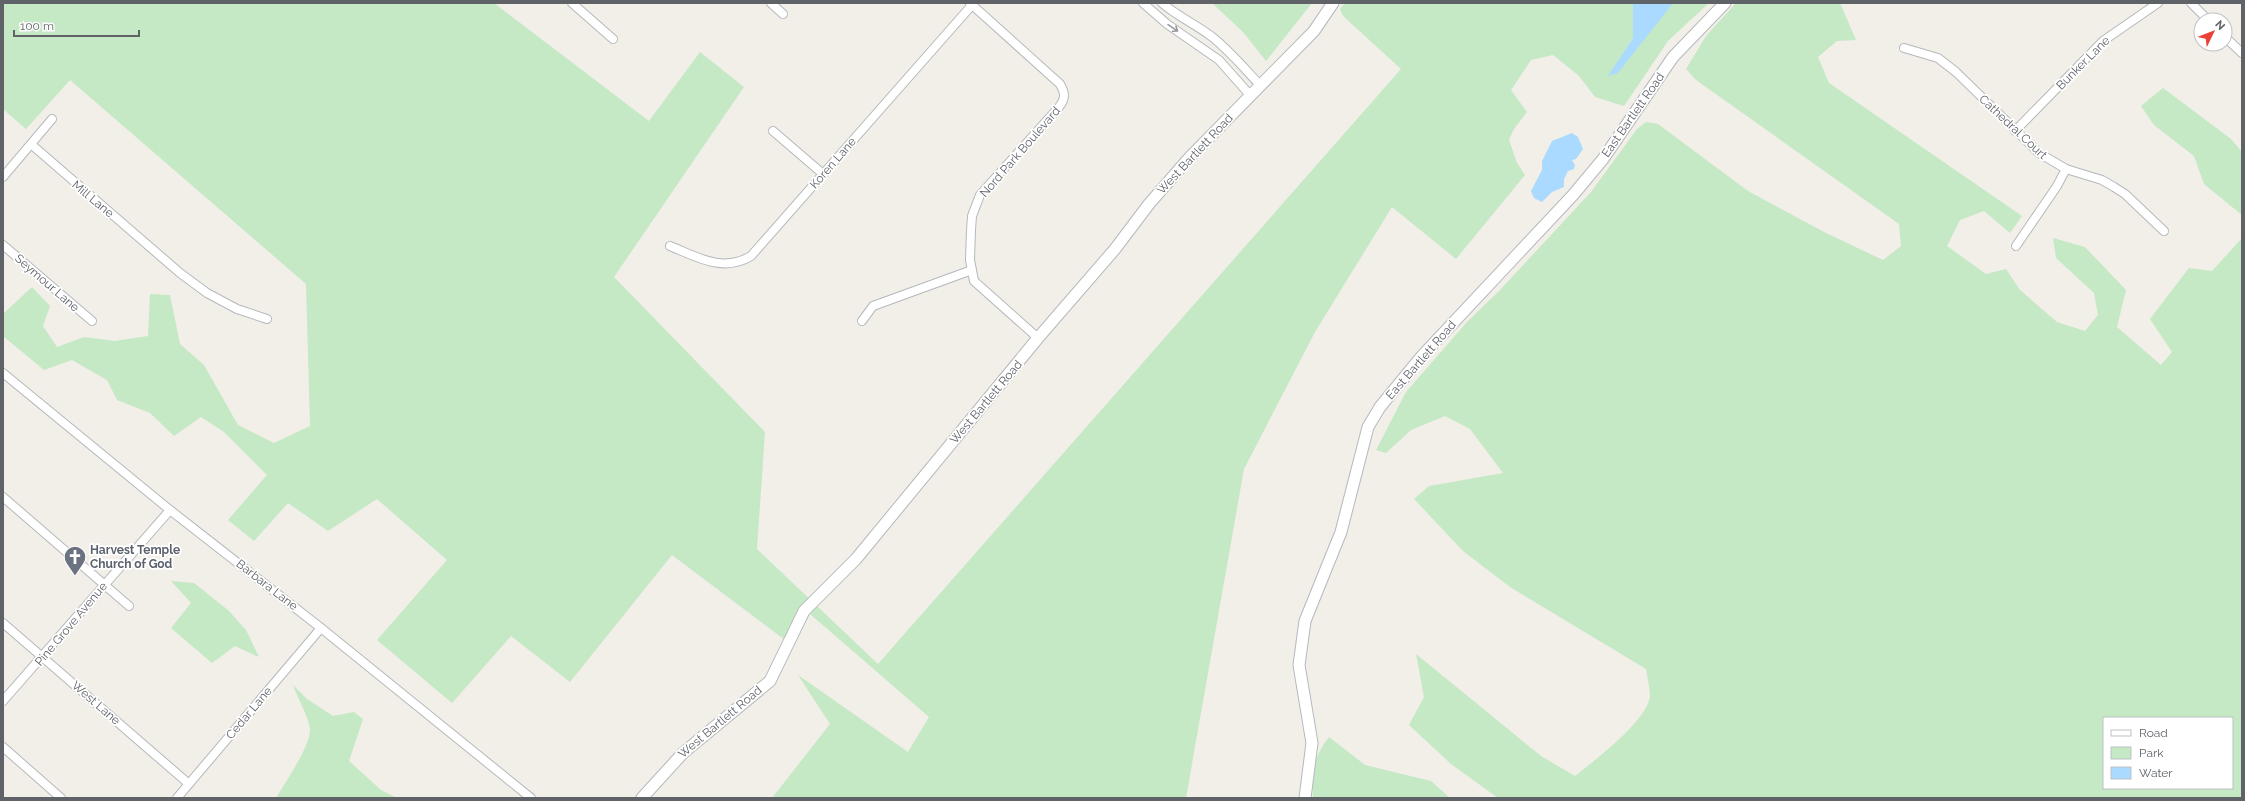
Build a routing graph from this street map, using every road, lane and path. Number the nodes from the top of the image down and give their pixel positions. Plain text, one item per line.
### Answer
1 (572, 3) edge
2 (771, 3) edge
3 (1144, 3) edge
4 (1162, 3) edge
5 (1333, 3) edge
6 (1725, 3) edge
7 (2158, 3) edge
8 (2191, 3) edge
9 (971, 4) edge
10 (2200, 12) edge
11 (784, 14) dead end
12 (613, 39) dead end
13 (2233, 44) edge
14 (1904, 48) dead end
15 (1229, 52) junction
16 (2242, 53) edge
17 (1219, 60) junction
18 (1260, 85) junction
19 (1250, 95) junction
20 (52, 119) dead end
21 (773, 131) dead end
22 (2015, 131) junction
23 (32, 145) junction
24 (2066, 169) junction
25 (823, 174) junction
26 (3, 177) edge
27 (2164, 231) dead end
28 (3, 245) edge
29 (670, 246) dead end
30 (2016, 246) dead end
31 (972, 270) junction
32 (268, 319) dead end
33 (862, 321) dead end
34 (92, 322) dead end
35 (1038, 338) junction
36 (3, 373) edge
37 (3, 497) edge
38 (170, 510) junction
39 (104, 585) junction
40 (129, 606) dead end
41 (3, 624) edge
42 (321, 628) junction
43 (42, 657) junction
44 (3, 701) edge
45 (3, 747) edge
46 (189, 784) junction
47 (61, 798) edge
48 (177, 798) edge
49 (531, 798) edge
50 (642, 798) edge
51 (1305, 798) edge

1 - 12 street
2 - 11 street
3 -> 17 street
4 - 15 street
5 - 18 street, West Bartlett Road
6 - 51 street, East Bartlett Road
7 - 22 street, Bunker Lane
8 - 10 street
9 - 25 street, Koren Lane
9 - 31 street, Nord Park Boulevard
13 - 16 street
14 - 22 street, Cathedral Court
15 - 17 street
15 - 18 street
17 - 19 street
18 - 19 street, West Bartlett Road
19 - 35 street, West Bartlett Road
20 - 23 street
21 - 25 street
22 - 24 street, Cathedral Court
23 - 26 street
23 - 32 street, Mill Lane
24 - 27 street, Cathedral Court
24 - 30 street
25 - 29 street, Koren Lane
28 - 34 street, Seymour Lane
31 - 33 street
31 - 35 street, Nord Park Boulevard
35 - 50 street, West Bartlett Road
36 - 38 street, Barbara Lane
37 - 39 street
38 - 39 street, Pine Grove Avenue
38 - 42 street, Barbara Lane
39 - 40 street
39 - 43 street, Pine Grove Avenue
41 - 43 street, West Lane
42 - 46 street, Cedar Lane
42 - 49 street, Barbara Lane
43 - 44 street, Pine Grove Avenue
43 - 46 street, West Lane
45 - 47 street
46 - 48 street, Cedar Lane

